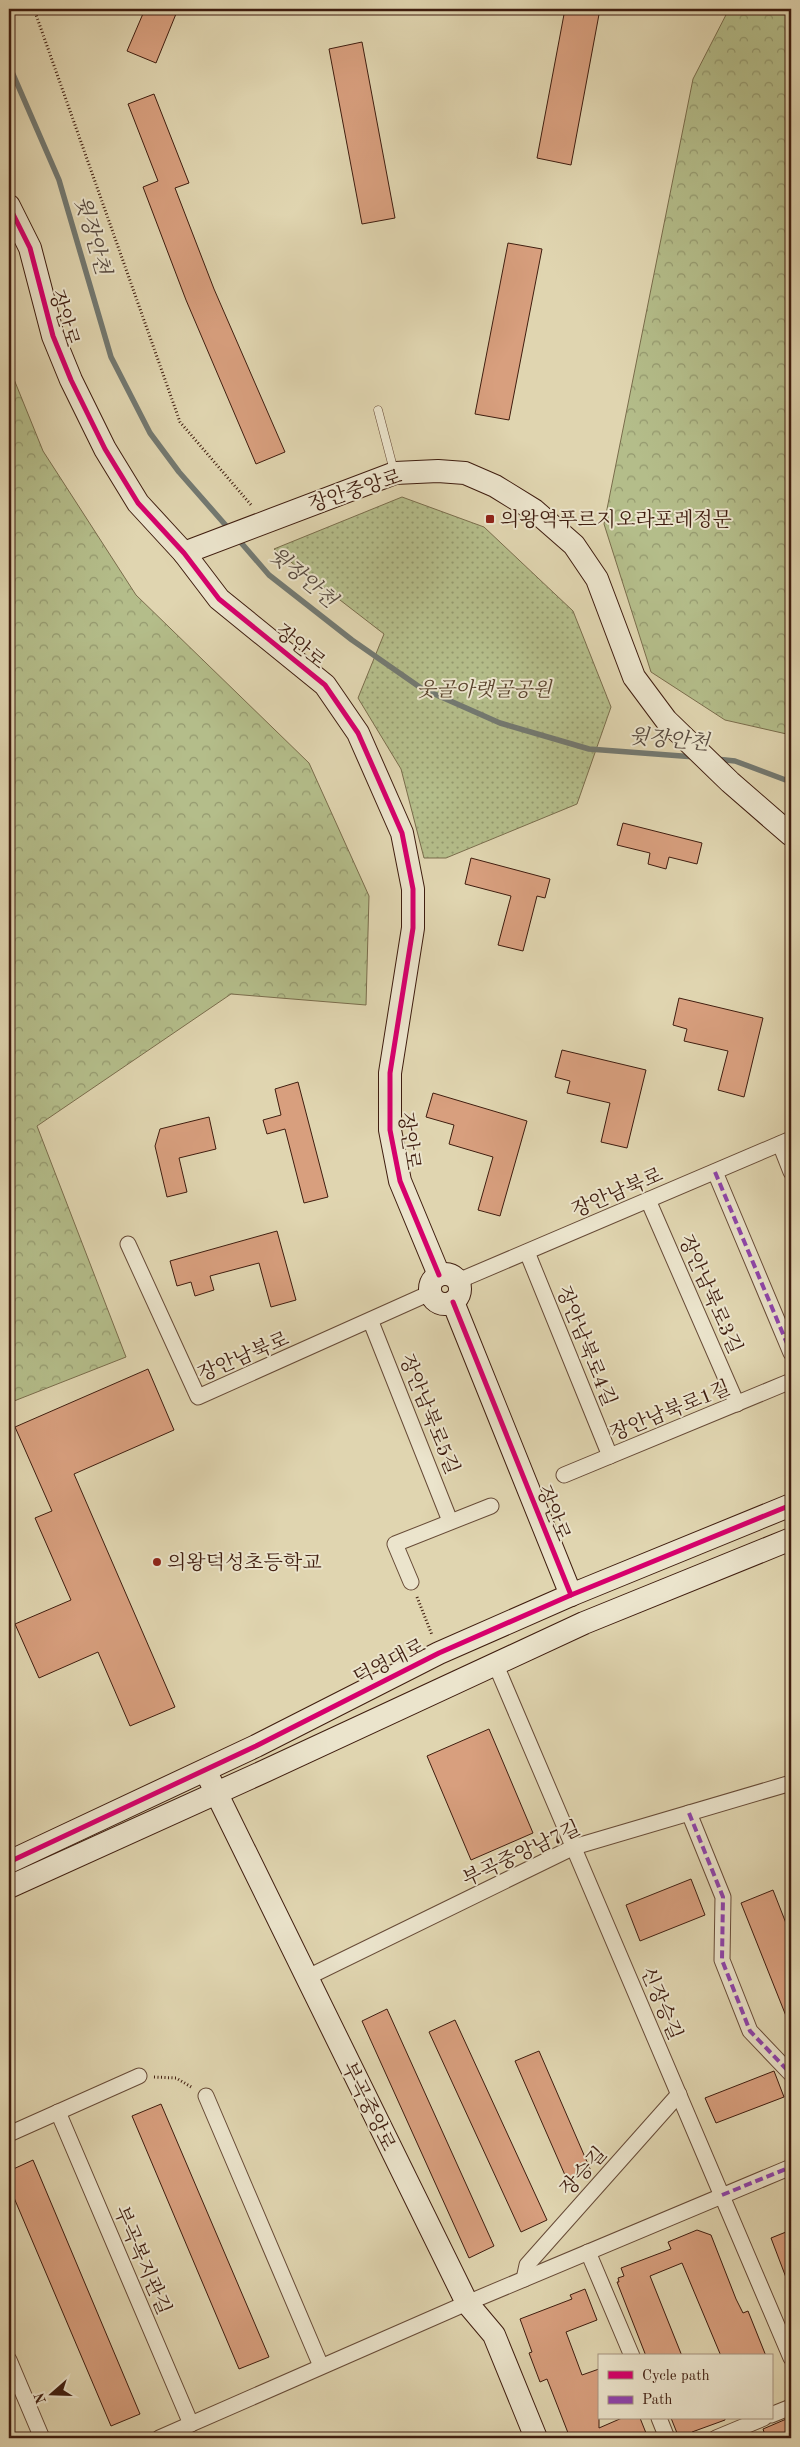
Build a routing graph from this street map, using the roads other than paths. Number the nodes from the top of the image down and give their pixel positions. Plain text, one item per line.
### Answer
1 (9, 206) edge
2 (378, 410) dead end
3 (395, 473) junction
4 (184, 553) junction
5 (791, 835) edge
6 (786, 1141) edge
7 (715, 1172) junction
8 (791, 1172) edge
9 (648, 1200) junction
10 (128, 1244) dead end
11 (527, 1252) junction
12 (445, 1288) junction
13 (372, 1322) junction
14 (791, 1352) edge
15 (791, 1381) edge
16 (737, 1404) junction
17 (610, 1456) junction
18 (564, 1475) dead end
19 (791, 1505) edge
20 (491, 1506) dead end
21 (450, 1522) junction
22 (791, 1539) edge
23 (411, 1582) road end
24 (571, 1595) junction
25 (496, 1663) junction
26 (205, 1770) junction
27 (791, 1783) edge
28 (216, 1794) junction
29 (689, 1812) junction
30 (574, 1846) junction
31 (9, 1862) edge
32 (9, 1886) edge
33 (306, 1978) junction
34 (791, 2074) edge
35 (139, 2076) road end
36 (679, 2094) junction
37 (206, 2096) road end
38 (58, 2112) junction
39 (9, 2134) edge
40 (791, 2167) edge
41 (722, 2196) junction
42 (588, 2252) junction
43 (524, 2279) junction
44 (467, 2303) junction
45 (631, 2354) edge
46 (791, 2358) edge
47 (9, 2360) edge
48 (321, 2366) junction
49 (791, 2407) edge
50 (772, 2416) edge
51 (660, 2420) edge
52 (761, 2420) edge
53 (191, 2424) junction
54 (743, 2433) edge
55 (42, 2438) edge
56 (159, 2438) edge
57 (536, 2438) edge
58 (667, 2438) edge
59 (716, 2438) edge

1 - 4 street, 장안로
2 - 3 lane
3 - 4 street, 장안중앙로
3 - 5 street, 장안중앙로
4 - 12 street, 장안로
6 - 7 street, 장안남북로
6 - 8 street
7 - 9 street, 장안남북로
7 - 14 street
9 - 11 street, 장안남북로
9 - 16 street, 장안남북로3길
10 - 13 street, 장안남북로
11 - 12 street, 장안남북로
11 - 17 street, 장안남북로4길
12 - 13 street, 장안남북로
12 - 24 street, 장안로
13 - 21 street, 장안남북로5길
15 - 16 street, 장안남북로1길
16 - 17 street, 장안남북로1길
17 - 18 street, 장안남북로1길
19 - 24 street, 덕영대로
20 - 21 street
21 - 23 street
22 - 25 street
24 - 26 street, 덕영대로
25 - 28 street
25 - 30 street, 신장승길
26 - 28 street, 부곡중앙로
26 - 31 street, 덕영대로
27 - 29 street, 부곡중앙남7길
28 - 32 street
28 - 33 street, 부곡중앙로
29 - 30 street, 부곡중앙남7길
29 - 34 street
30 - 33 street, 부곡중앙남7길
30 - 36 street, 신장승길
33 - 44 street, 부곡중앙로
35 - 38 street
36 - 41 street, 신장승길
36 - 43 street, 장승길
37 - 48 street
38 - 39 street
38 - 53 street, 부곡복지관길
40 - 41 street
41 - 42 street
41 - 46 street, 신장승길
42 - 43 street
42 - 45 street
43 - 44 street
44 - 48 street
44 - 57 street, 부곡중앙로
47 - 55 street
48 - 53 street
49 - 50 street
51 - 58 street
52 - 54 street
53 - 56 street
54 - 59 street

